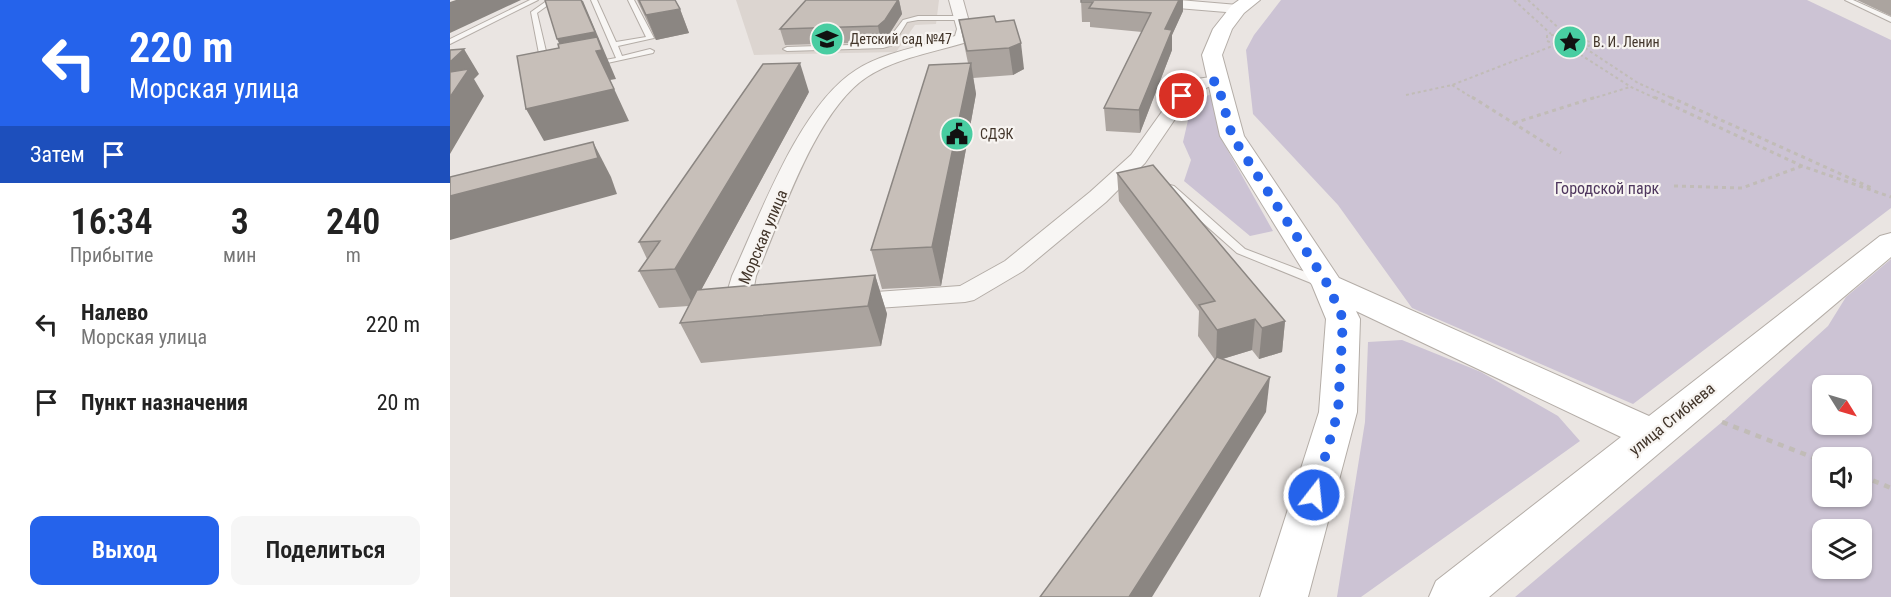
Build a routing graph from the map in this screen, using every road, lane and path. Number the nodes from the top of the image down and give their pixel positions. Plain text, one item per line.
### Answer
1 (535, 0) edge
2 (552, 0) edge
3 (594, 0) edge
4 (631, 0) edge
5 (1129, 0) edge
6 (1514, 0) edge
7 (1528, 0) edge
8 (1848, 0) edge
9 (1244, 5) edge
10 (958, 9) edge
11 (1891, 20) edge
12 (1564, 33) junction
13 (1551, 34) junction
14 (450, 42) edge
15 (614, 45) junction
16 (1555, 45) junction
17 (1570, 48) junction
18 (1585, 48) junction
19 (787, 49) dead end
20 (650, 51) dead end
21 (620, 59) junction
22 (579, 68) edge
23 (548, 75) edge
24 (1217, 81) junction
25 (1452, 85) junction
26 (1631, 87) junction
27 (1406, 95) dead end
28 (1513, 123) junction
29 (1561, 153) dead end
30 (1802, 166) junction
31 (1164, 182) edge
32 (1674, 186) dead end
33 (1891, 197) edge
34 (1891, 242) edge
35 (1328, 285) junction
36 (823, 303) edge
37 (790, 304) edge
38 (1722, 422) dead end
39 (1653, 435) junction
40 (1812, 457) edge
41 (1872, 480) edge
42 (1891, 488) edge
43 (1284, 597) edge
44 (1453, 597) edge

1 - 14 lane
2 - 23 lane
3 - 15 lane
4 - 15 lane
5 - 9 street
6 - 13 path
7 - 12 path
8 - 11 lane
9 - 24 street
10 - 19 lane
10 - 37 street, Морская улица
12 - 13 path
12 - 18 path
13 - 16 path
15 - 21 lane
16 - 17 path
16 - 25 path
17 - 18 path
17 - 26 path
18 - 33 path
20 - 21 lane
21 - 22 lane
24 - 35 street
24 - 36 street
25 - 27 path
25 - 28 path
26 - 28 path
26 - 30 path
28 - 29 path
30 - 32 path
30 - 33 path
31 - 35 lane
34 - 39 street, улица Сгибнева
35 - 39 street
35 - 43 street
38 - 40 path
39 - 44 street, улица Сгибнева
41 - 42 path

